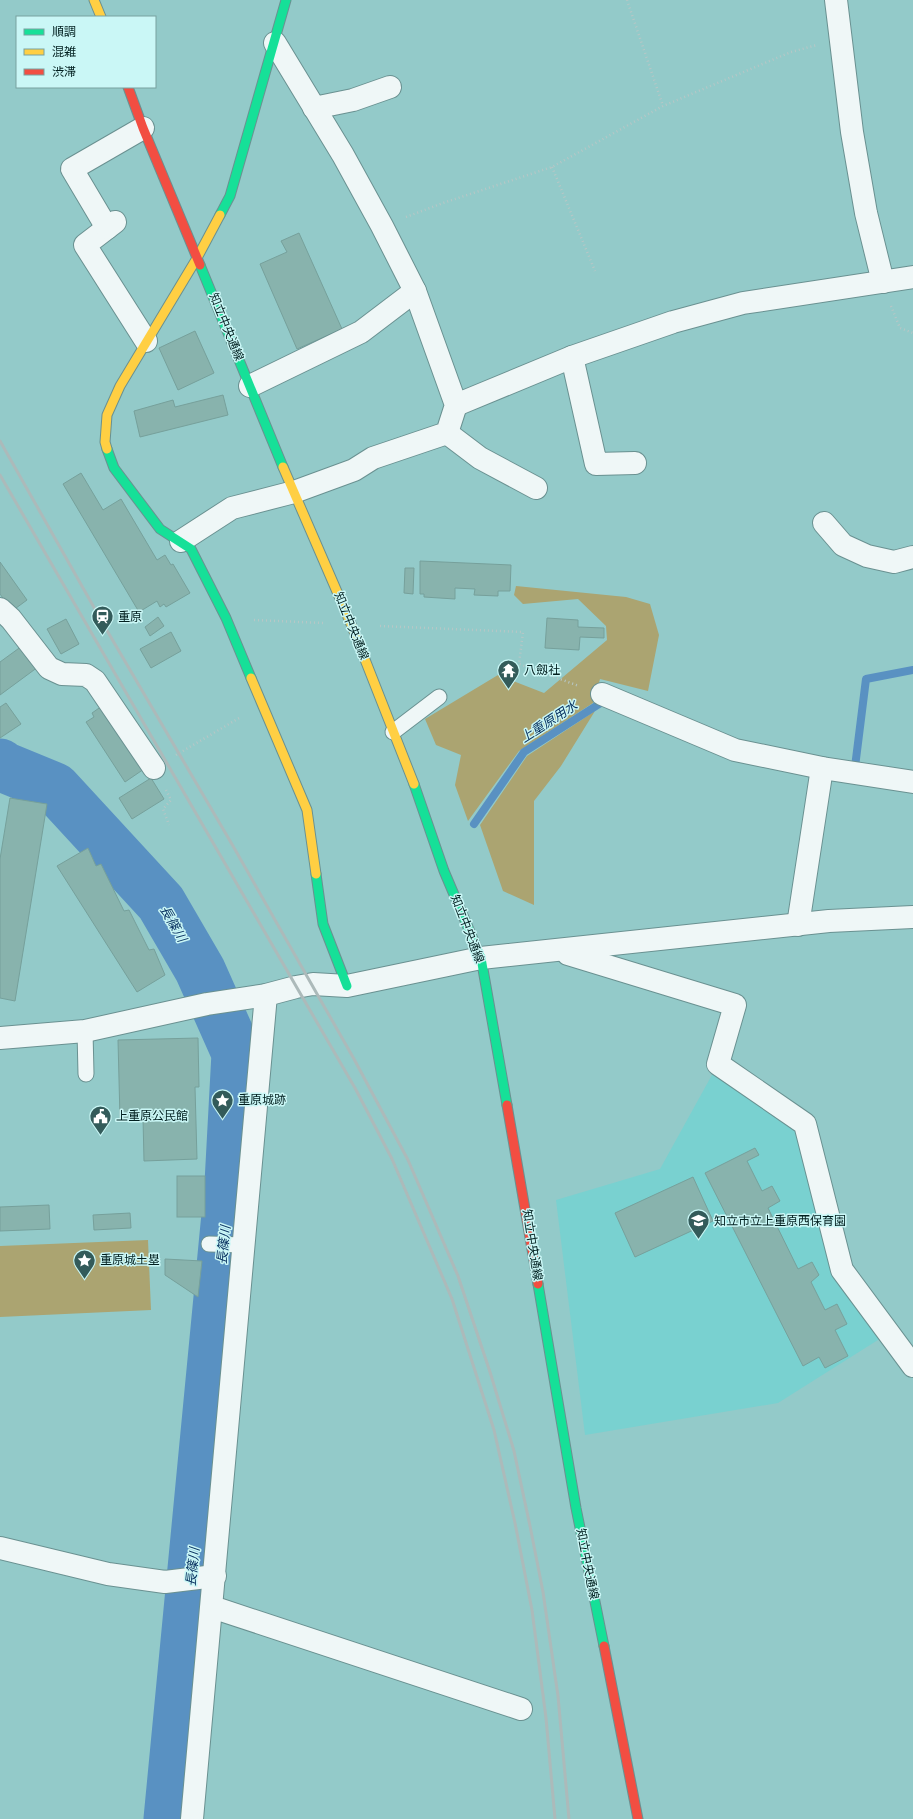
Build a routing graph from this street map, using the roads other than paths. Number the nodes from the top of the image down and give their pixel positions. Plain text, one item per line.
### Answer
1 (94, 0) edge
2 (286, 0) edge
3 (836, 0) edge
4 (102, 16) edge
5 (275, 43) junction
6 (390, 87) dead end
7 (128, 88) edge
8 (314, 108) junction
9 (143, 128) junction
10 (197, 258) junction
11 (913, 277) edge
12 (883, 282) junction
13 (415, 291) junction
14 (146, 341) junction
15 (572, 357) junction
16 (250, 386) junction
17 (456, 405) junction
18 (447, 434) junction
19 (635, 463) dead end
20 (536, 488) dead end
21 (294, 492) junction
22 (824, 523) dead end
23 (181, 541) junction
24 (913, 556) edge
25 (0, 609) edge
26 (439, 697) dead end
27 (609, 697) road end
28 (393, 732) junction
29 (154, 768) road end
30 (822, 768) junction
31 (913, 782) edge
32 (913, 917) edge
33 (798, 925) junction
34 (560, 951) junction
35 (481, 958) junction
36 (347, 986) junction
37 (266, 995) junction
38 (85, 1031) junction
39 (0, 1038) edge
40 (86, 1074) dead end
41 (209, 1244) dead end
42 (238, 1244) junction
43 (913, 1366) edge
44 (0, 1548) edge
45 (206, 1577) junction
46 (212, 1607) junction
47 (521, 1709) dead end
48 (192, 1819) edge
49 (638, 1819) edge

1 - 4 street
2 - 5 street
3 - 12 street
5 - 8 street
5 - 10 street
6 - 8 street
7 - 9 street, 知立中央通線
8 - 13 street
9 - 10 street, 知立中央通線
9 - 14 street
10 - 14 street
10 - 16 street, 知立中央通線
11 - 12 street
12 - 15 street
13 - 16 street
13 - 17 street
14 - 23 street
15 - 17 street
15 - 19 street
16 - 21 street, 知立中央通線
17 - 18 street
18 - 20 street
18 - 21 street
21 - 23 street
21 - 28 street, 知立中央通線
22 - 24 street
23 - 36 street
25 - 29 street
26 - 28 lane
27 - 30 street
28 - 35 street, 知立中央通線
30 - 31 street
30 - 33 street
32 - 33 street
33 - 34 street
34 - 35 street
34 - 43 street
35 - 36 street
35 - 49 street, 知立中央通線
36 - 37 street
37 - 38 street
37 - 42 street
38 - 39 street
38 - 40 lane
41 - 42 lane
42 - 45 street
44 - 45 street
45 - 46 street
46 - 47 street
46 - 48 street

